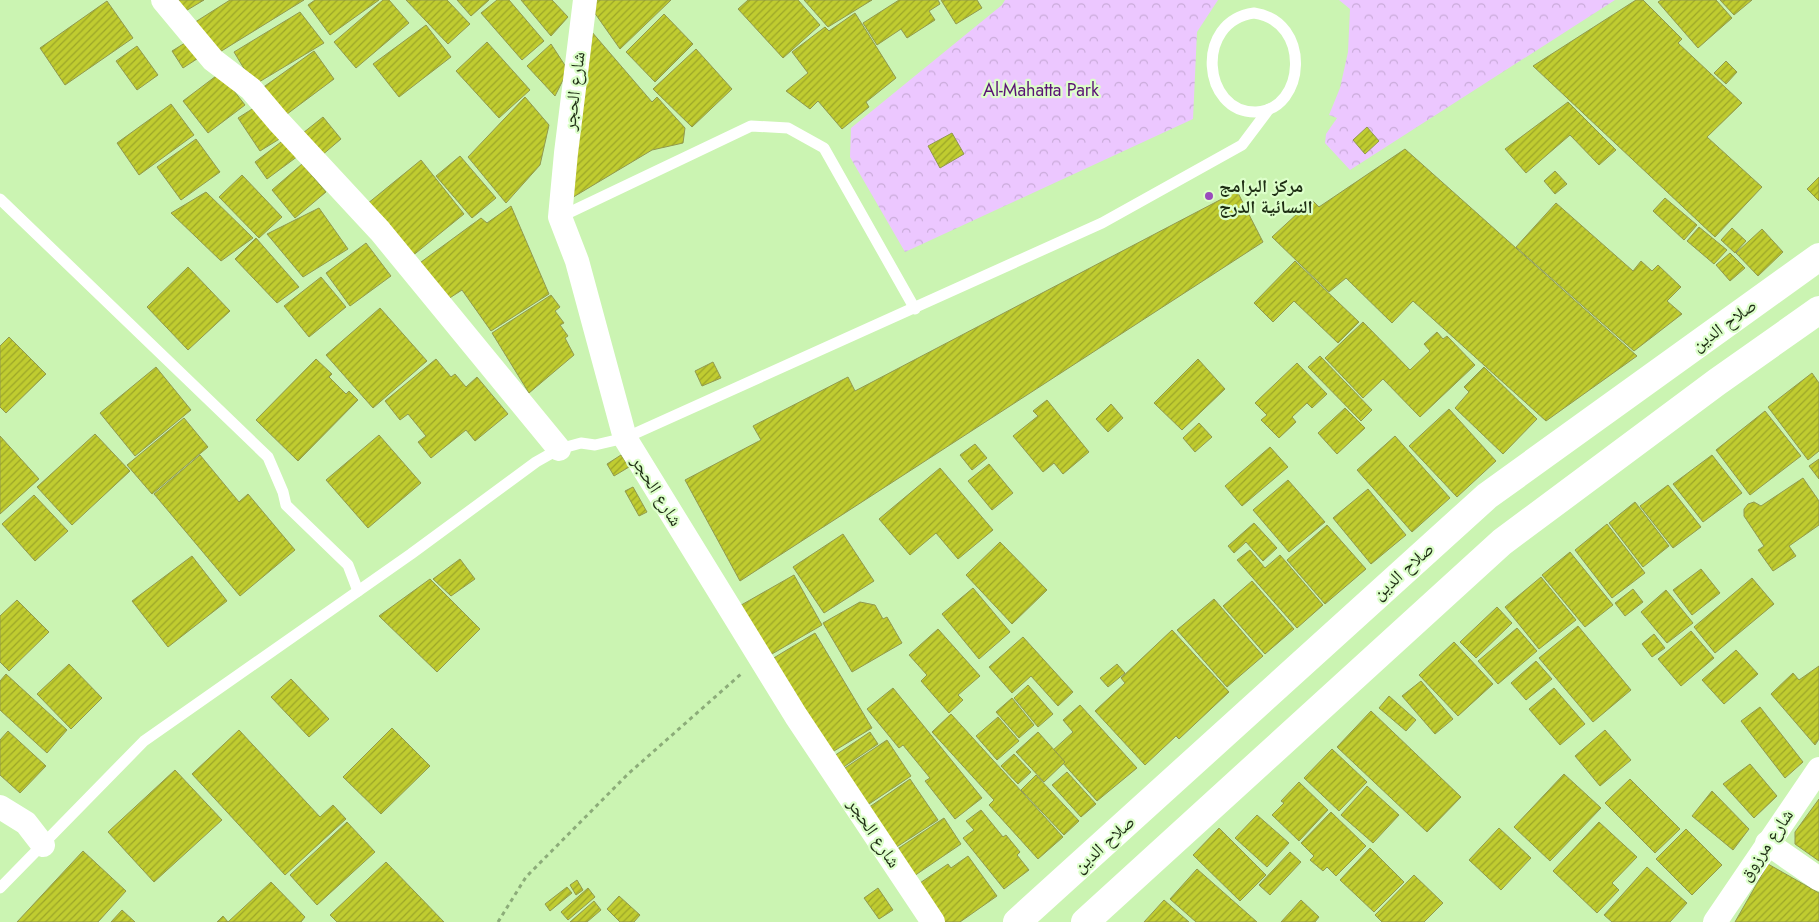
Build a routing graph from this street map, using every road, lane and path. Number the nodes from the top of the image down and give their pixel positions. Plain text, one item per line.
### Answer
1 (163, 0) edge
2 (586, 0) edge
3 (1268, 109) junction
4 (0, 199) edge
5 (560, 218) junction
6 (1819, 257) edge
7 (916, 309) junction
8 (1819, 310) edge
9 (625, 438) junction
10 (559, 449) junction
11 (358, 591) junction
12 (760, 658) junction
13 (1819, 769) edge
14 (0, 807) edge
15 (1768, 843) junction
16 (43, 845) junction
17 (1819, 879) edge
18 (0, 888) edge
19 (498, 922) edge
20 (933, 922) edge
21 (1017, 922) edge
22 (1085, 922) edge
23 (1714, 922) edge

1 - 10 street
2 - 5 street, شارع الحجر
3 - 3 lane
3 - 7 lane
4 - 11 lane
5 - 7 lane
5 - 9 street, شارع الحجر
6 - 21 highway, صلاح الدين
7 - 9 lane
8 - 22 highway
9 - 10 lane
9 - 12 street, شارع الحجر
10 - 11 lane
11 - 16 lane
12 - 19 path
12 - 20 street, شارع الحجر
13 - 15 street, شارع مرزوق
14 - 16 street
15 - 17 street
15 - 23 street, شارع مرزوق
16 - 18 lane

